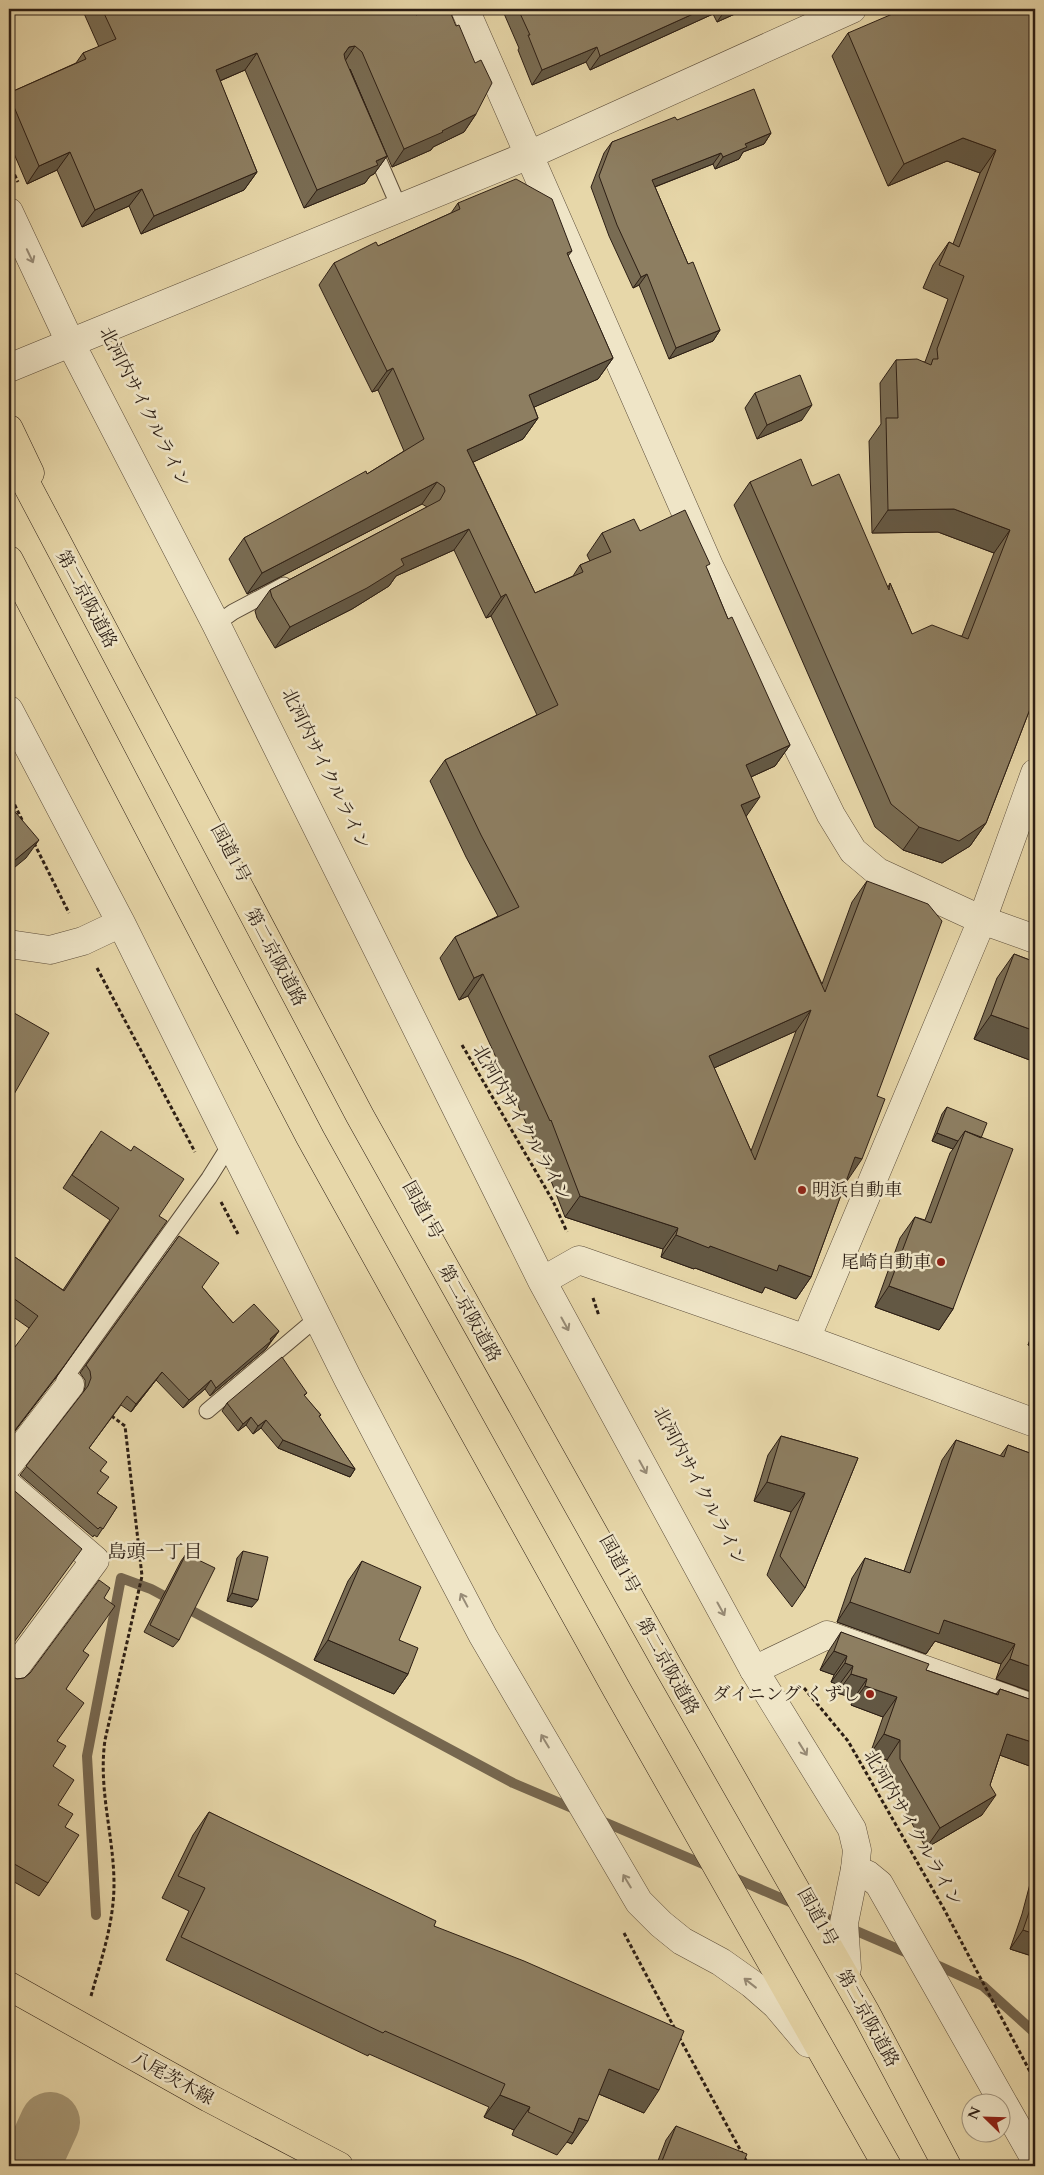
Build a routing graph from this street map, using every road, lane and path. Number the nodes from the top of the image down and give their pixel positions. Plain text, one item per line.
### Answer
1 (464, 9) edge
2 (852, 9) edge
3 (368, 135) edge
4 (529, 155) junction
5 (9, 162) edge
6 (20, 188) dead end
7 (399, 207) junction
8 (9, 212) edge
9 (70, 342) junction
10 (9, 368) edge
11 (9, 429) edge
12 (9, 451) edge
13 (9, 560) edge
14 (9, 576) edge
15 (301, 576) edge
16 (216, 624) junction
17 (9, 710) edge
18 (1035, 774) edge
19 (982, 920) junction
20 (121, 923) junction
21 (1035, 939) edge
22 (9, 944) edge
23 (459, 1039) dead end
24 (230, 1143) junction
25 (579, 1260) junction
26 (542, 1281) junction
27 (317, 1318) junction
28 (600, 1320) dead end
29 (806, 1339) junction
30 (9, 1343) edge
31 (17, 1348) edge
32 (67, 1382) junction
33 (207, 1411) dead end
34 (1035, 1424) edge
35 (9, 1464) edge
36 (9, 1486) edge
37 (780, 1659) junction
38 (754, 1670) junction
39 (9, 1676) edge
40 (1035, 1708) edge
41 (855, 1869) junction
42 (847, 1968) junction
43 (9, 1986) edge
44 (82, 2027) junction
45 (808, 2043) junction
46 (1035, 2081) edge
47 (1035, 2159) edge
48 (339, 2166) edge
49 (878, 2166) edge
50 (887, 2166) edge
51 (947, 2166) edge
52 (955, 2166) edge

1 - 4 street
2 - 4 street
3 - 7 lane
4 - 7 street
4 - 19 street
5 - 6 path
7 - 9 street
8 -> 9 street
9 - 10 street
9 - 16 street
11 - 42 main road, 国道1号
12 - 51 main road, 第二京阪道路
13 - 50 main road
14 - 45 main road
15 - 16 lane
16 - 26 street
17 - 20 street
18 - 19 street
19 - 21 street
19 - 29 street
20 - 22 street
20 - 24 street
23 - 25 path, 北河内サイクルライン
24 - 27 street
24 - 32 lane
25 - 26 street
25 - 28 path, 北河内サイクルライン
25 - 29 street
26 -> 38 street
27 - 33 lane
45 -> 27 street
29 - 34 street
30 - 31 path
32 - 35 street
32 - 44 path
36 - 39 street
37 - 38 street
37 - 40 street
37 - 46 path, 北河内サイクルライン
38 -> 41 street
41 - 42 street
41 - 47 street
42 - 52 main road, 国道1号
43 - 44 main road, 八尾茨木線
44 - 48 main road, 八尾茨木線
45 - 49 main road

